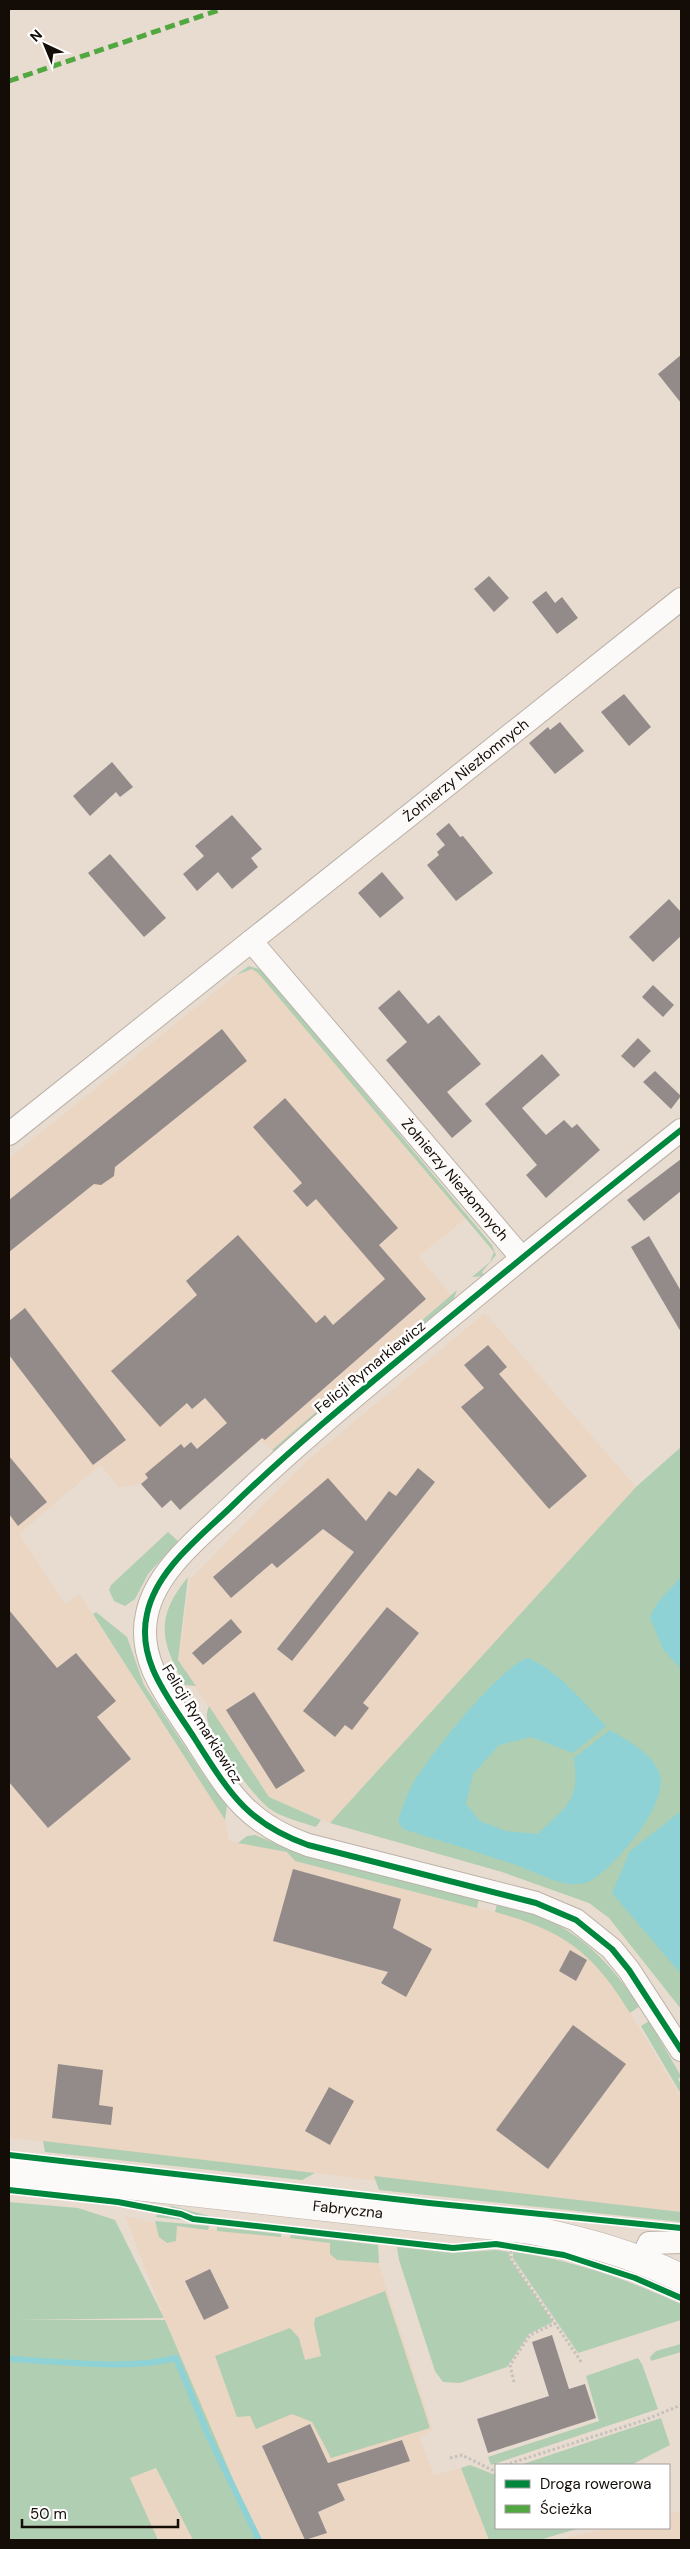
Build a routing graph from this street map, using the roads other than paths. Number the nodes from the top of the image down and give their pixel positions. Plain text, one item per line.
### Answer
1 (681, 599) edge
2 (250, 941) junction
3 (681, 1130) edge
4 (9, 1134) edge
5 (522, 1258) junction
6 (681, 2050) edge
7 (9, 2172) edge
8 (681, 2242) edge
9 (641, 2260) junction
10 (681, 2278) edge

1 - 2 street, Żołnierzy Niezłomnych
2 - 4 street, Żołnierzy Niezłomnych
2 - 5 street, Żołnierzy Niezłomnych
3 - 5 street, Felicji Rymarkiewicz
5 - 6 street, Felicji Rymarkiewicz
7 - 9 street, Fabryczna
8 - 9 street
9 - 10 street, Fabryczna

